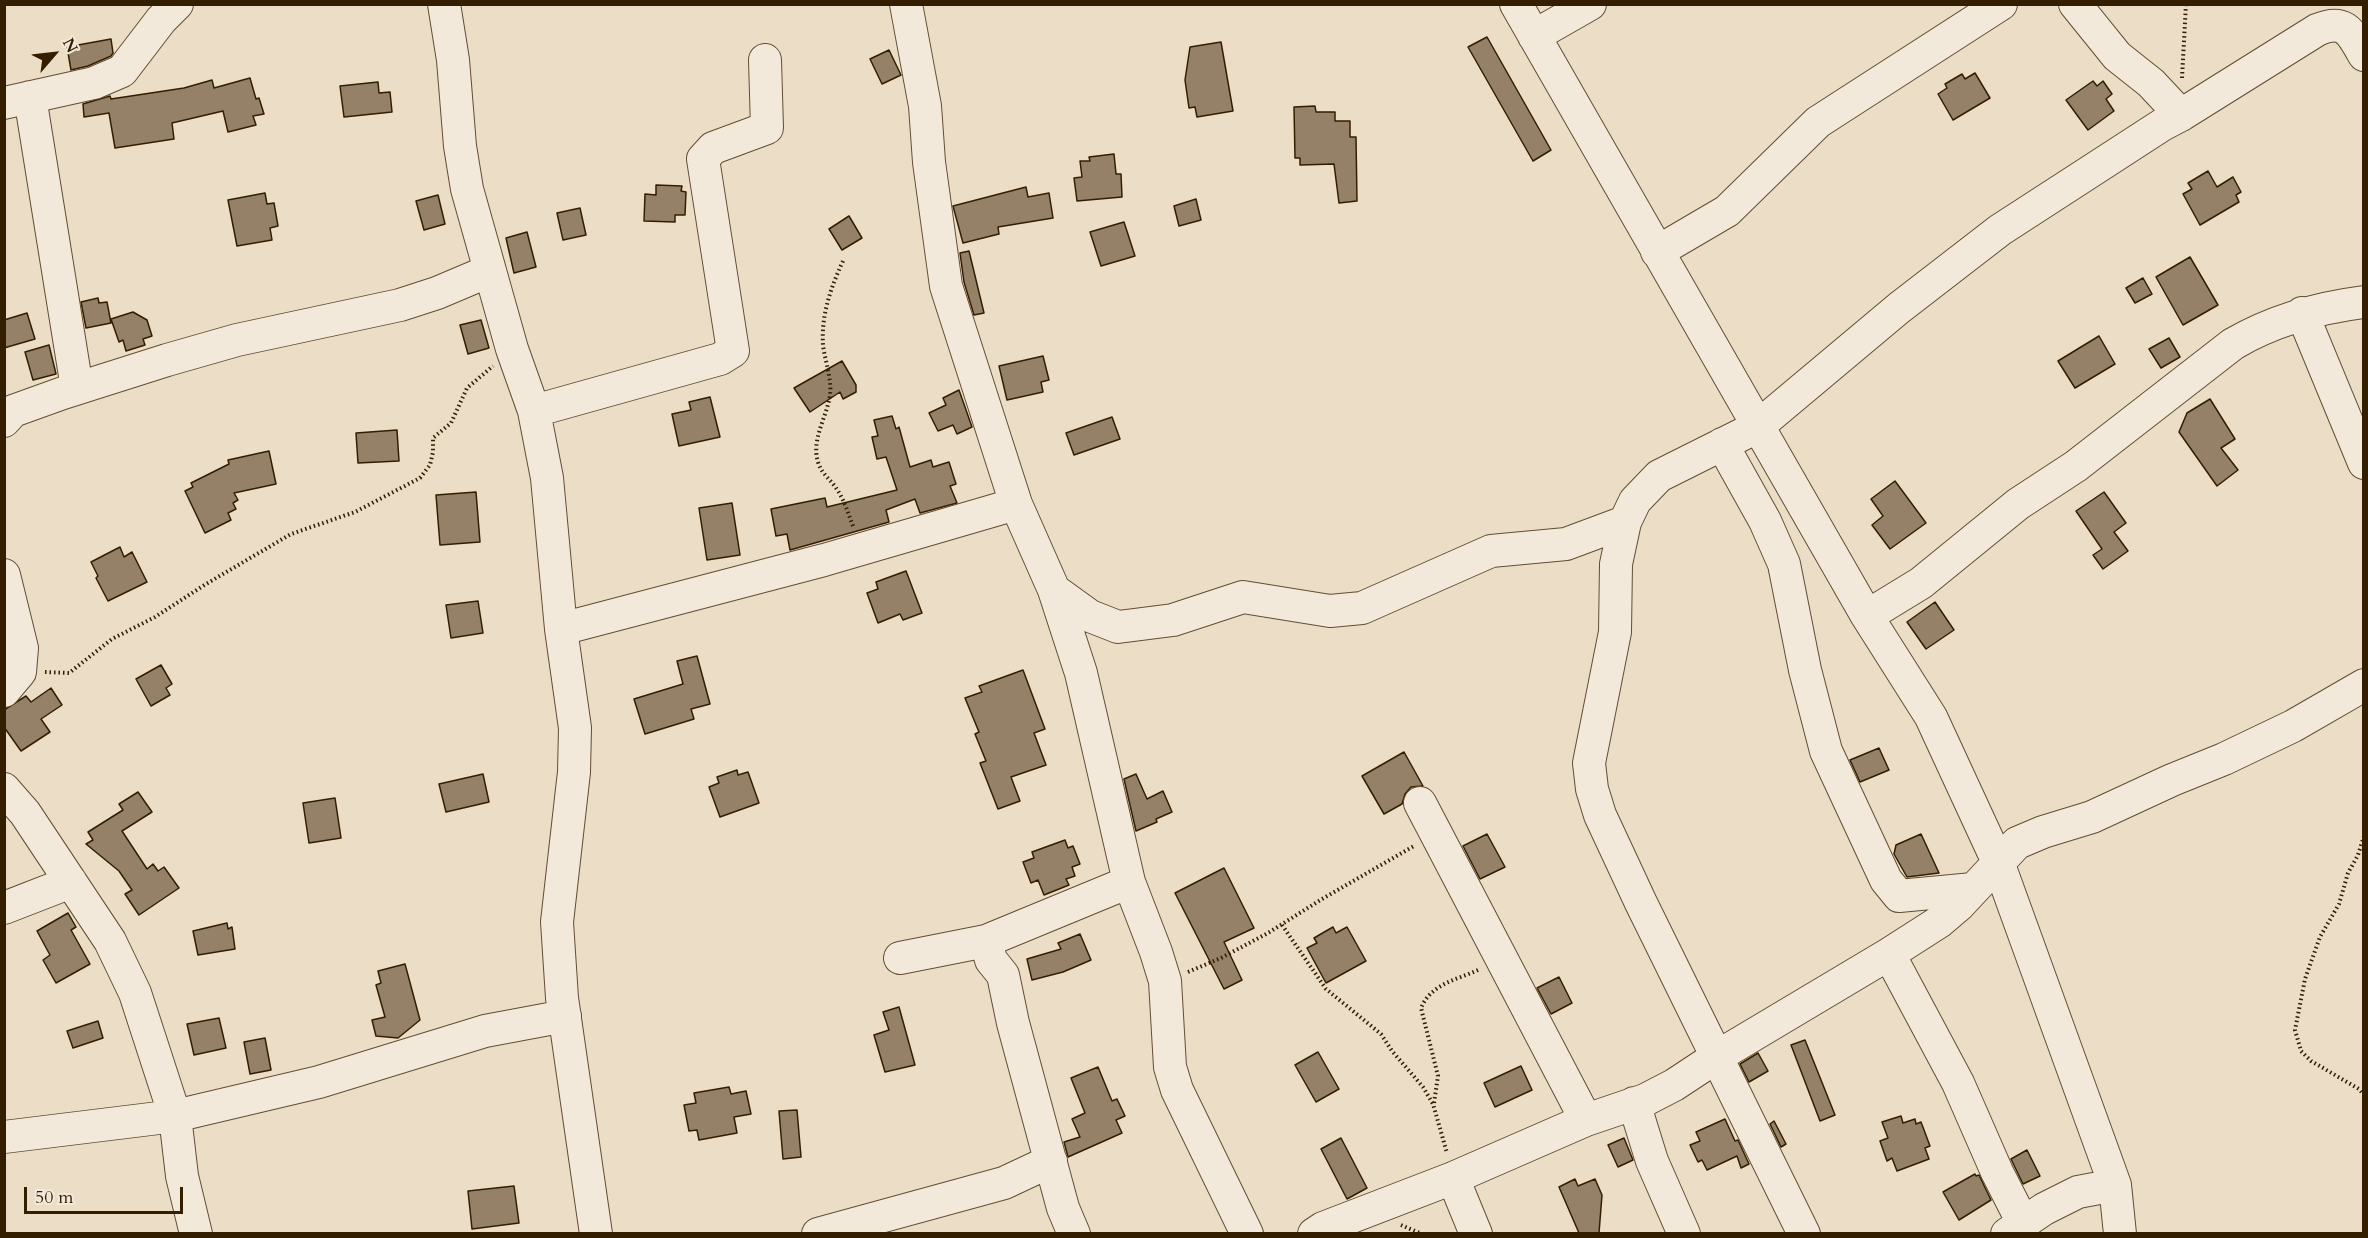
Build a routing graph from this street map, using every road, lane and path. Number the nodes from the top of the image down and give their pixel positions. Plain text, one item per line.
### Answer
1 (177, 4) edge
2 (444, 4) edge
3 (906, 4) edge
4 (1516, 4) edge
5 (1590, 4) edge
6 (2001, 4) edge
7 (2075, 4) edge
8 (2186, 4) edge
9 (2353, 21) edge
10 (1534, 36) junction
11 (2364, 54) edge
12 (765, 60) dead end
13 (17, 100) edge
14 (2181, 115) junction
15 (1658, 252) junction
16 (843, 261) dead end
17 (489, 271) junction
18 (2364, 302) edge
19 (2302, 313) junction
20 (512, 349) junction
21 (77, 388) junction
22 (534, 411) junction
23 (4, 421) edge
24 (1757, 427) junction
25 (1722, 444) junction
26 (2364, 463) edge
27 (1016, 504) junction
28 (1625, 522) junction
29 (861, 549) junction
30 (4, 575) edge
31 (1054, 590) junction
32 (1867, 616) junction
33 (561, 629) junction
34 (12, 681) edge
35 (2364, 685) edge
36 (4, 789) edge
37 (1420, 803) dead end
38 (1436, 833) junction
39 (2364, 836) edge
40 (1998, 862) junction
41 (71, 882) junction
42 (1129, 882) junction
43 (1974, 889) junction
44 (4, 908) edge
45 (1281, 925) junction
46 (986, 941) junction
47 (1889, 954) junction
48 (900, 958) dead end
49 (1500, 959) junction
50 (1165, 981) junction
51 (565, 1016) junction
52 (1718, 1056) junction
53 (2364, 1095) edge
54 (1634, 1103) junction
55 (1433, 1104) junction
56 (175, 1116) junction
57 (1586, 1120) junction
58 (4, 1137) edge
59 (1051, 1161) junction
60 (1453, 1178) junction
61 (2115, 1185) junction
62 (2015, 1228) edge
63 (196, 1233) edge
64 (596, 1233) edge
65 (819, 1233) edge
66 (1074, 1233) edge
67 (1246, 1233) edge
68 (1314, 1233) edge
69 (1476, 1233) edge
70 (1684, 1233) edge
71 (1804, 1233) edge
72 (2120, 1233) edge

1 - 13 street
2 - 17 street
3 - 27 street
4 - 10 street
5 - 10 street
6 - 15 street
7 - 14 street
8 - 14 path
9 - 11 street
9 - 14 street
10 - 15 street
12 - 22 street
13 - 21 street
14 - 24 street
15 - 24 street
16 - 29 path
17 - 20 street
17 - 21 street
18 - 19 street
19 - 26 street
19 - 32 street
20 - 22 street
20 - 34 path
21 - 23 street
22 - 33 street
24 - 25 street
24 - 32 street
25 - 28 street
25 - 43 street
27 - 29 street
27 - 31 street
28 - 31 street
28 - 52 street
29 - 33 street
30 - 34 street
31 - 42 street
32 - 40 street
33 - 51 street
35 - 40 street
36 - 41 street
37 - 38 street
38 - 45 path
38 - 49 street
39 - 53 path
40 - 43 street
40 - 61 street
41 - 44 street
41 - 56 street
42 - 46 street
42 - 50 street
43 - 47 street
45 - 50 path
45 - 55 path
46 - 48 street
46 - 59 street
47 - 52 street
47 - 62 street
49 - 55 path
49 - 57 street
50 - 67 street
51 - 56 street
51 - 64 street
52 - 54 street
52 - 71 street
54 - 57 street
54 - 70 street
55 - 60 path
56 - 58 street
56 - 63 street
57 - 60 street
59 - 65 street
59 - 66 street
60 - 68 street
60 - 69 street
61 - 62 street
61 - 72 street

